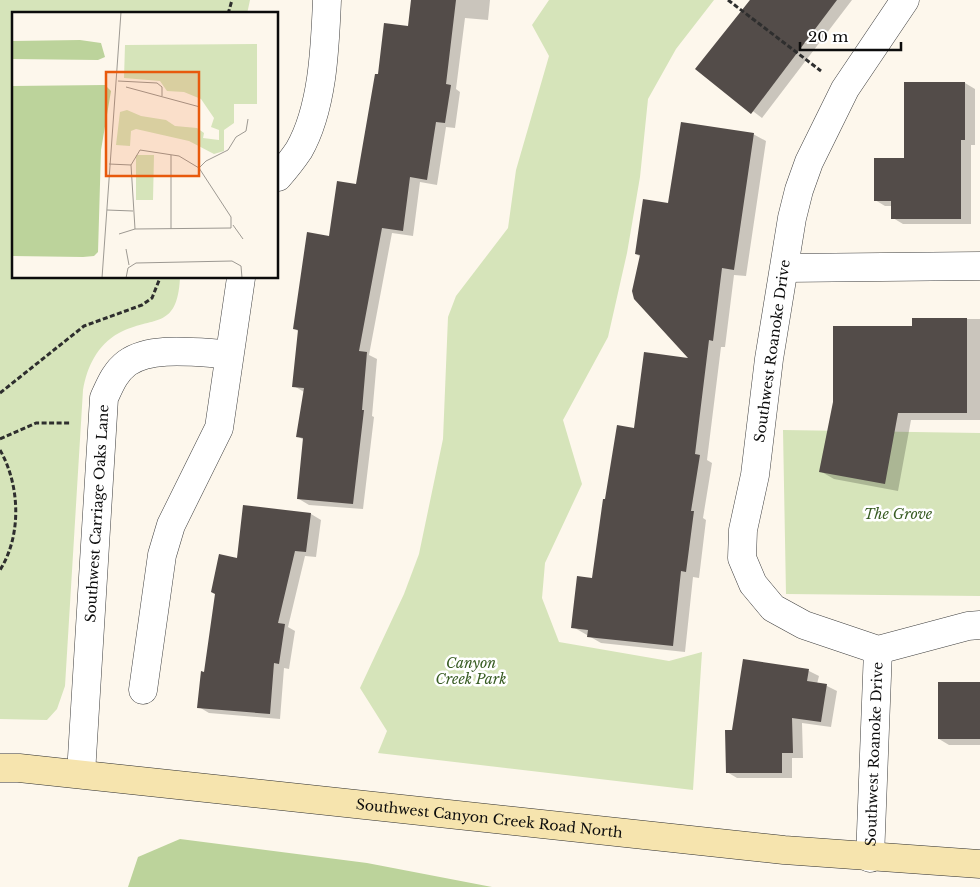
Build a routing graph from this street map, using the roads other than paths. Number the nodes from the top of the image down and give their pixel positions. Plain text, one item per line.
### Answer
1 (327, 0) edge
2 (904, 0) edge
3 (279, 176) edge
4 (980, 266) edge
5 (785, 268) junction
6 (241, 279) edge
7 (229, 354) junction
8 (980, 625) edge
9 (878, 650) junction
10 (143, 690) dead end
11 (0, 768) edge
12 (81, 774) junction
13 (870, 858) junction
14 (980, 864) edge

1 - 3 street
2 - 5 street, Southwest Roanoke Drive
4 - 5 street
5 - 9 street, Southwest Roanoke Drive
6 - 7 street
7 - 10 street
7 - 12 street, Southwest Carriage Oaks Lane
8 - 9 street, Southwest Roanoke Drive
9 - 13 street, Southwest Roanoke Drive
11 - 12 main road, Southwest Canyon Creek Road North
12 - 13 main road, Southwest Canyon Creek Road North
13 - 14 main road, Southwest Canyon Creek Road North

